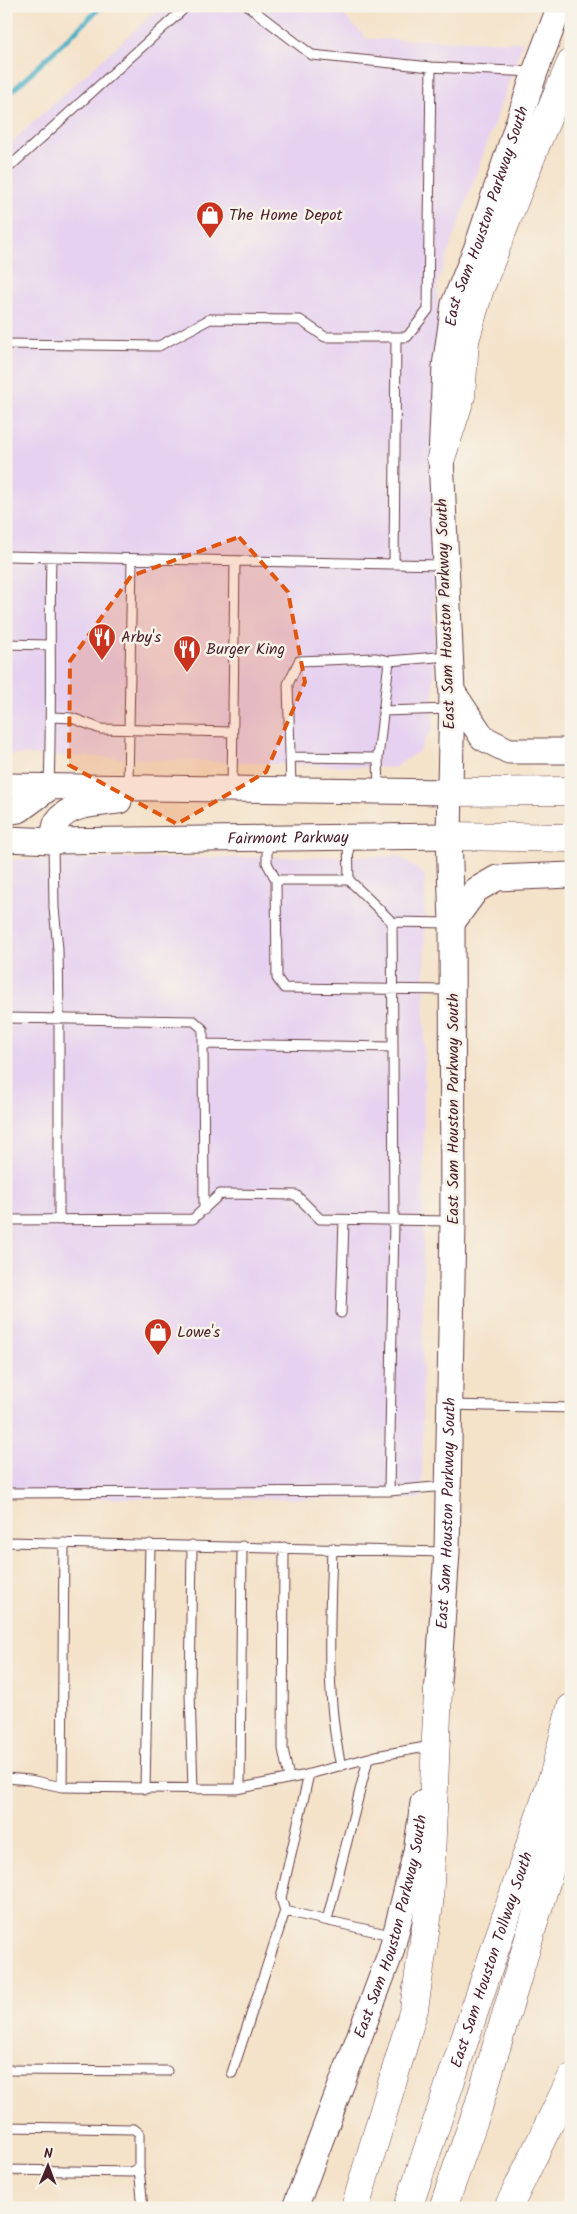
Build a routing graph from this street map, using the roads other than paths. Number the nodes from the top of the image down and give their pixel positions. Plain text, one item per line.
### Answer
1 (187, 6) edge
2 (248, 6) edge
3 (560, 6) edge
4 (571, 63) edge
5 (431, 67) junction
6 (535, 72) junction
7 (6, 170) edge
8 (396, 337) junction
9 (6, 344) edge
10 (441, 458) junction
11 (6, 556) edge
12 (51, 557) junction
13 (132, 559) junction
14 (235, 561) junction
15 (394, 564) junction
16 (445, 565) junction
17 (6, 644) edge
18 (49, 645) junction
19 (451, 656) junction
20 (388, 661) junction
21 (451, 700) junction
22 (383, 711) junction
23 (52, 717) junction
24 (129, 730) junction
25 (232, 732) junction
26 (571, 751) edge
27 (290, 757) junction
28 (378, 758) junction
29 (6, 786) edge
30 (49, 788) junction
31 (128, 789) junction
32 (203, 789) junction
33 (232, 790) junction
34 (291, 790) junction
35 (379, 791) junction
36 (571, 791) edge
37 (449, 792) junction
38 (6, 812) edge
39 (448, 836) junction
40 (348, 838) junction
41 (571, 838) edge
42 (6, 839) edge
43 (267, 839) junction
44 (53, 842) junction
45 (571, 875) edge
46 (276, 880) junction
47 (349, 880) junction
48 (392, 922) junction
49 (452, 923) junction
50 (392, 989) junction
51 (452, 990) junction
52 (6, 1018) edge
53 (59, 1019) junction
54 (203, 1044) junction
55 (393, 1047) junction
56 (204, 1210) junction
57 (6, 1220) edge
58 (59, 1220) junction
59 (344, 1220) junction
60 (394, 1220) junction
61 (454, 1222) junction
62 (341, 1313) dead end
63 (450, 1404) junction
64 (571, 1408) edge
65 (447, 1486) junction
66 (389, 1491) junction
67 (6, 1493) edge
68 (6, 1542) edge
69 (64, 1543) junction
70 (150, 1544) junction
71 (192, 1545) junction
72 (242, 1546) junction
73 (284, 1547) junction
74 (332, 1548) junction
75 (447, 1552) junction
76 (438, 1690) junction
77 (571, 1708) edge
78 (431, 1746) junction
79 (368, 1758) junction
80 (341, 1766) junction
81 (309, 1774) junction
82 (6, 1778) edge
83 (289, 1778) junction
84 (62, 1787) junction
85 (240, 1788) junction
86 (146, 1789) junction
87 (193, 1789) junction
88 (571, 1799) edge
89 (285, 1911) junction
90 (327, 1920) junction
91 (395, 1936) junction
92 (6, 2070) edge
93 (167, 2071) dead end
94 (232, 2073) dead end
95 (571, 2080) edge
96 (6, 2127) edge
97 (139, 2168) junction
98 (6, 2170) edge
99 (143, 2208) edge
100 (295, 2208) edge
101 (355, 2208) edge
102 (408, 2208) edge
103 (443, 2208) edge
104 (508, 2208) edge

1 - 7 lane
2 - 5 lane
3 - 6 main road, East Sam Houston Parkway South
4 - 10 main road
5 - 6 lane
5 - 8 lane
6 - 10 main road, East Sam Houston Parkway South
8 - 9 lane
8 - 15 lane
10 - 16 main road, East Sam Houston Parkway South
11 - 12 lane
12 - 13 lane
12 - 18 lane
13 - 14 lane
13 - 24 lane
14 - 15 lane
14 - 25 lane
15 - 16 lane
16 - 19 main road, East Sam Houston Parkway South
17 - 18 lane
18 - 23 lane
19 - 20 lane
19 - 21 main road, East Sam Houston Parkway South
20 - 22 lane
20 - 27 lane
21 - 22 lane
21 - 26 main road
21 - 37 main road, East Sam Houston Parkway South
22 - 28 lane
23 - 24 lane
23 - 30 lane
24 - 25 lane
24 - 31 lane
25 - 33 lane
27 - 28 lane
27 - 34 lane
28 - 35 lane
29 - 30 main road
30 - 31 main road
30 - 38 main road
31 - 32 main road
32 - 33 main road
32 - 44 main road
33 - 34 main road
34 - 35 main road
35 - 37 main road
36 - 37 main road
37 - 39 main road, East Sam Houston Parkway South
39 - 40 main road, Fairmont Parkway
39 - 41 main road, Fairmont Parkway
39 - 49 main road, East Sam Houston Parkway South
40 - 43 main road, Fairmont Parkway
40 - 47 lane
42 - 44 main road, Fairmont Parkway
43 - 44 main road, Fairmont Parkway
43 - 46 lane
44 - 53 lane
45 - 49 main road
46 - 47 lane
46 - 50 lane
47 - 48 lane
48 - 49 lane
48 - 50 lane
49 - 51 main road, East Sam Houston Parkway South
50 - 51 lane
50 - 55 lane
51 - 61 main road, East Sam Houston Parkway South
52 - 53 lane
53 - 54 lane
53 - 58 lane
54 - 55 lane
54 - 56 lane
55 - 60 lane
56 - 58 lane
56 - 59 lane
57 - 58 lane
59 - 60 lane
59 - 62 lane
60 - 61 lane
60 - 66 lane
61 - 63 main road, East Sam Houston Parkway South
63 - 64 lane
63 - 65 main road, East Sam Houston Parkway South
65 - 66 lane
65 - 75 main road, East Sam Houston Parkway South
66 - 67 lane
68 - 69 lane
69 - 70 lane
69 - 84 lane
70 - 71 lane
70 - 86 lane
71 - 72 lane
71 - 87 lane
72 - 73 lane
72 - 85 lane
73 - 74 lane
73 - 83 lane
74 - 75 lane
74 - 80 lane
75 - 76 main road, East Sam Houston Parkway South
76 - 78 main road, East Sam Houston Parkway South
76 - 101 main road
77 - 102 main road, East Sam Houston Tollway South
78 - 79 lane
78 - 91 main road, East Sam Houston Parkway South
79 - 80 lane
79 - 90 lane
80 - 81 lane
81 - 83 lane
81 - 89 lane
82 - 84 lane
83 - 85 lane
84 - 86 lane
85 - 87 lane
86 - 87 lane
88 - 103 main road, East Sam Houston Tollway South
89 - 90 lane
89 - 94 lane
90 - 91 lane
91 - 100 main road, East Sam Houston Parkway South
92 - 93 lane
95 - 104 main road
96 - 97 lane
97 - 98 lane
97 - 99 lane

